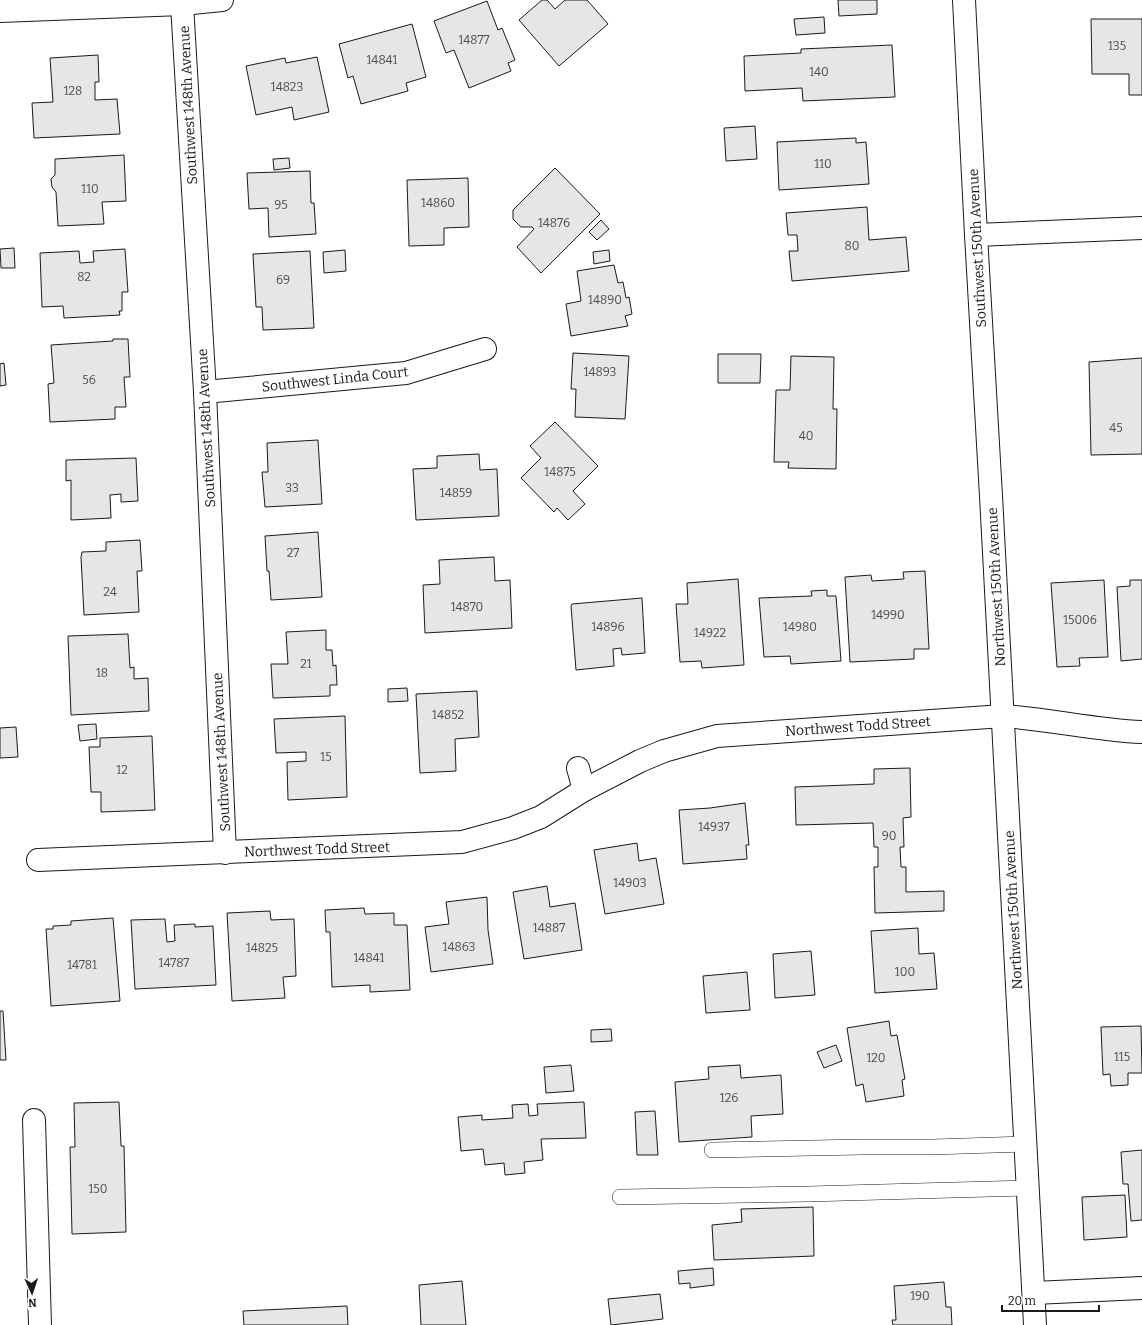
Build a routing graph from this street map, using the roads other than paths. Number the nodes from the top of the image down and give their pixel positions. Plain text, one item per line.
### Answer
1 (222, 0) edge
2 (964, 0) edge
3 (182, 4) junction
4 (0, 11) edge
5 (1142, 228) edge
6 (976, 235) junction
7 (485, 350) dead end
8 (205, 392) junction
9 (992, 496) joint
10 (1003, 716) junction
11 (1142, 732) edge
12 (578, 768) dead end
13 (584, 790) junction
14 (225, 853) junction
15 (38, 860) dead end
16 (34, 1120) dead end
17 (1026, 1144) junction
18 (712, 1150) dead end
19 (1028, 1188) junction
20 (620, 1197) dead end
21 (1142, 1288) edge
22 (1034, 1293) junction
23 (40, 1325) edge
24 (1036, 1325) edge

1 - 3 street
2 - 6 street, Southwest 150th Avenue
3 - 4 street
3 - 8 street, Southwest 148th Avenue
5 - 6 street
6 - 9 street, Southwest 150th Avenue
7 - 8 street, Southwest Linda Court
8 - 14 street, Southwest 148th Avenue
9 - 10 street, Northwest 150th Avenue
10 - 11 street, Northwest Todd Street
10 - 13 street, Northwest Todd Street
10 - 17 street, Northwest 150th Avenue
12 - 13 street
13 - 14 street, Northwest Todd Street
14 - 15 street, Northwest Todd Street
16 - 23 street
17 - 18 lane
17 - 19 street, Northwest 150th Avenue
19 - 20 lane
19 - 22 street, Northwest 150th Avenue
21 - 22 street
22 - 24 street, Northwest 150th Avenue

